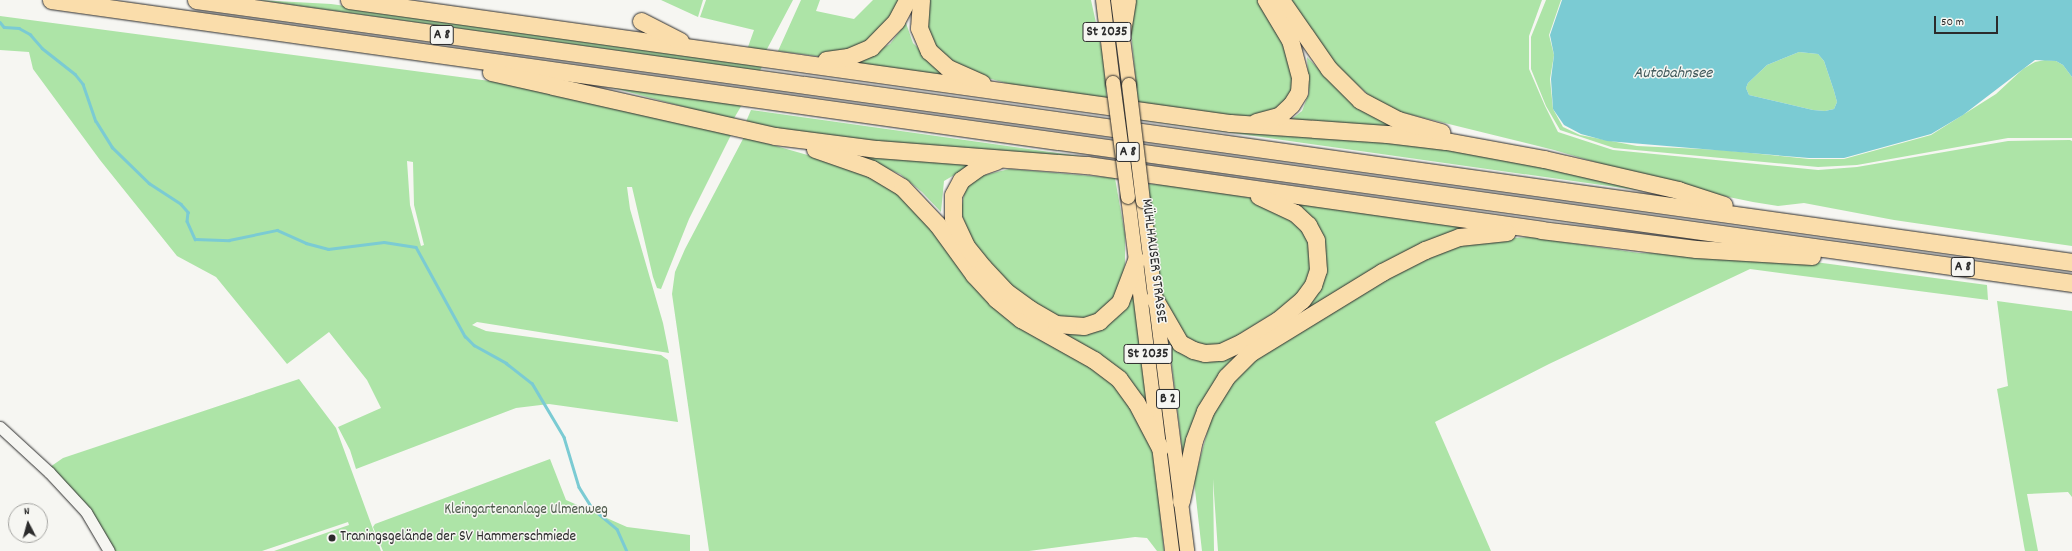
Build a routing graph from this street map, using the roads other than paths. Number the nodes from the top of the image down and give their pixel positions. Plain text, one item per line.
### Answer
1 (52, 0) edge
2 (196, 0) edge
3 (349, 0) edge
4 (907, 0) edge
5 (921, 0) edge
6 (1103, 0) edge
7 (1118, 0) edge
8 (1127, 0) edge
9 (1266, 0) edge
10 (1281, 0) edge
11 (641, 21) dead end
12 (1122, 32) junction
13 (698, 48) junction
14 (397, 49) junction
15 (789, 61) junction
16 (1012, 93) junction
17 (1230, 123) junction
18 (775, 136) junction
19 (1497, 150) junction
20 (1012, 159) junction
21 (1218, 184) junction
22 (1772, 220) junction
23 (1541, 230) junction
24 (1859, 253) junction
25 (1136, 260) junction
26 (2072, 262) edge
27 (2072, 283) edge
28 (1154, 298) junction
29 (0, 427) edge
30 (1160, 448) junction
31 (1181, 501) junction
32 (109, 551) edge
33 (1172, 551) edge
34 (1188, 551) edge

1 - 14 highway, A 8
2 - 22 highway, A 8
3 - 13 highway
4 - 15 highway
5 - 16 highway
6 - 25 main road, MÜHLHAUSER STRASSE / St 2035, bridge
7 - 12 main road, MÜHLHAUSER STRASSE / St 2035
8 - 12 highway
9 - 17 highway
10 - 19 highway
11 - 13 highway
12 - 28 main road, MÜHLHAUSER STRASSE / B 2, bridge
13 - 15 highway
14 - 18 highway
14 - 24 highway, A 8
15 - 16 highway
16 - 17 highway
17 - 19 highway
18 - 20 highway
18 - 30 highway
19 - 22 highway
20 - 21 highway
20 - 25 highway
21 - 23 highway
21 - 28 highway
22 - 26 highway, A 8
23 - 24 highway
23 - 31 highway
24 - 27 highway, A 8
25 - 30 main road, MÜHLHAUSER STRASSE / St 2035
28 - 31 main road, MÜHLHAUSER STRASSE / B 2
29 - 32 street
30 - 33 main road, MÜHLHAUSER STRASSE
31 - 34 main road, MÜHLHAUSER STRASSE / B 2

